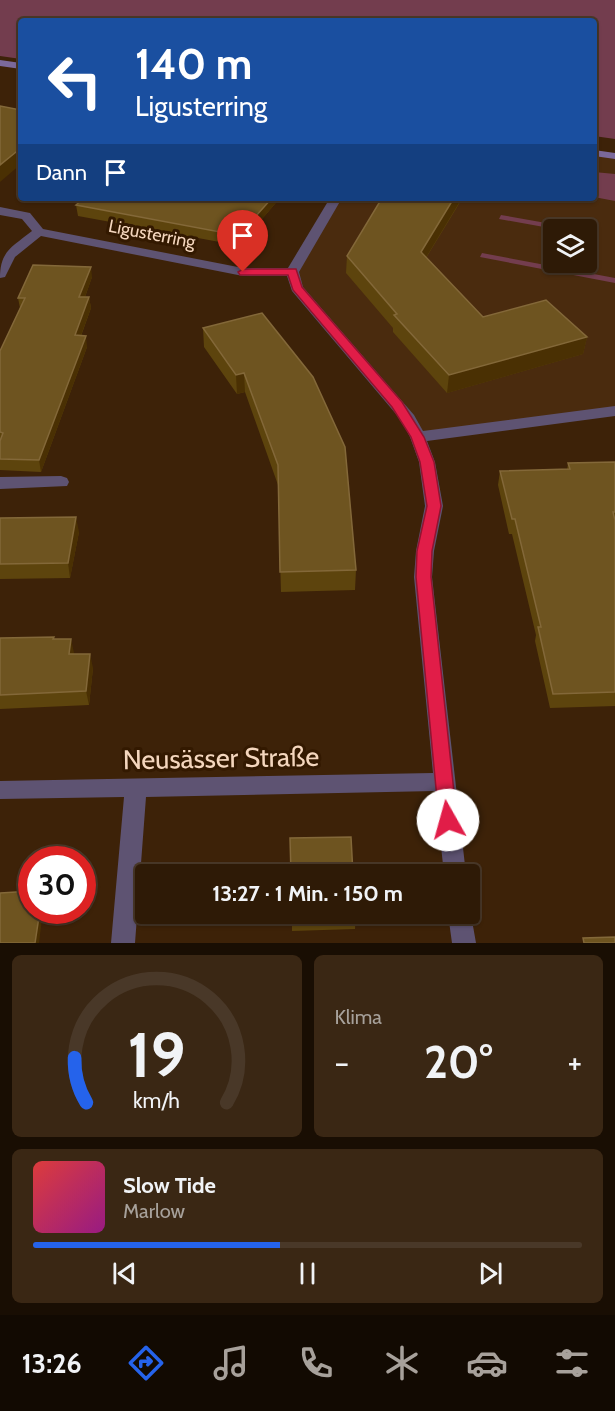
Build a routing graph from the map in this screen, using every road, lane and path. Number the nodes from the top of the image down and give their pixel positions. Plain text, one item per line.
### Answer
1 (0, 63) edge
2 (18, 66) edge
3 (597, 153) edge
4 (615, 156) edge
5 (334, 201) edge
6 (0, 211) edge
7 (39, 232) junction
8 (292, 272) junction
9 (0, 274) edge
10 (615, 411) edge
11 (418, 437) junction
12 (61, 482) dead end
13 (0, 483) edge
14 (443, 782) junction
15 (136, 788) junction
16 (0, 790) edge
17 (454, 864) edge
18 (461, 924) edge
19 (123, 943) edge
20 (464, 943) edge

1 - 2 main road
3 - 4 main road
5 - 8 street
6 - 7 street, Ligusterring
7 - 8 street, Ligusterring
7 - 9 street
8 - 11 street
10 - 11 street
11 - 14 street
12 - 13 street
14 - 15 street, Neusässer Straße
14 - 17 street
15 - 16 street, Neusässer Straße
15 - 19 street
18 - 20 street

